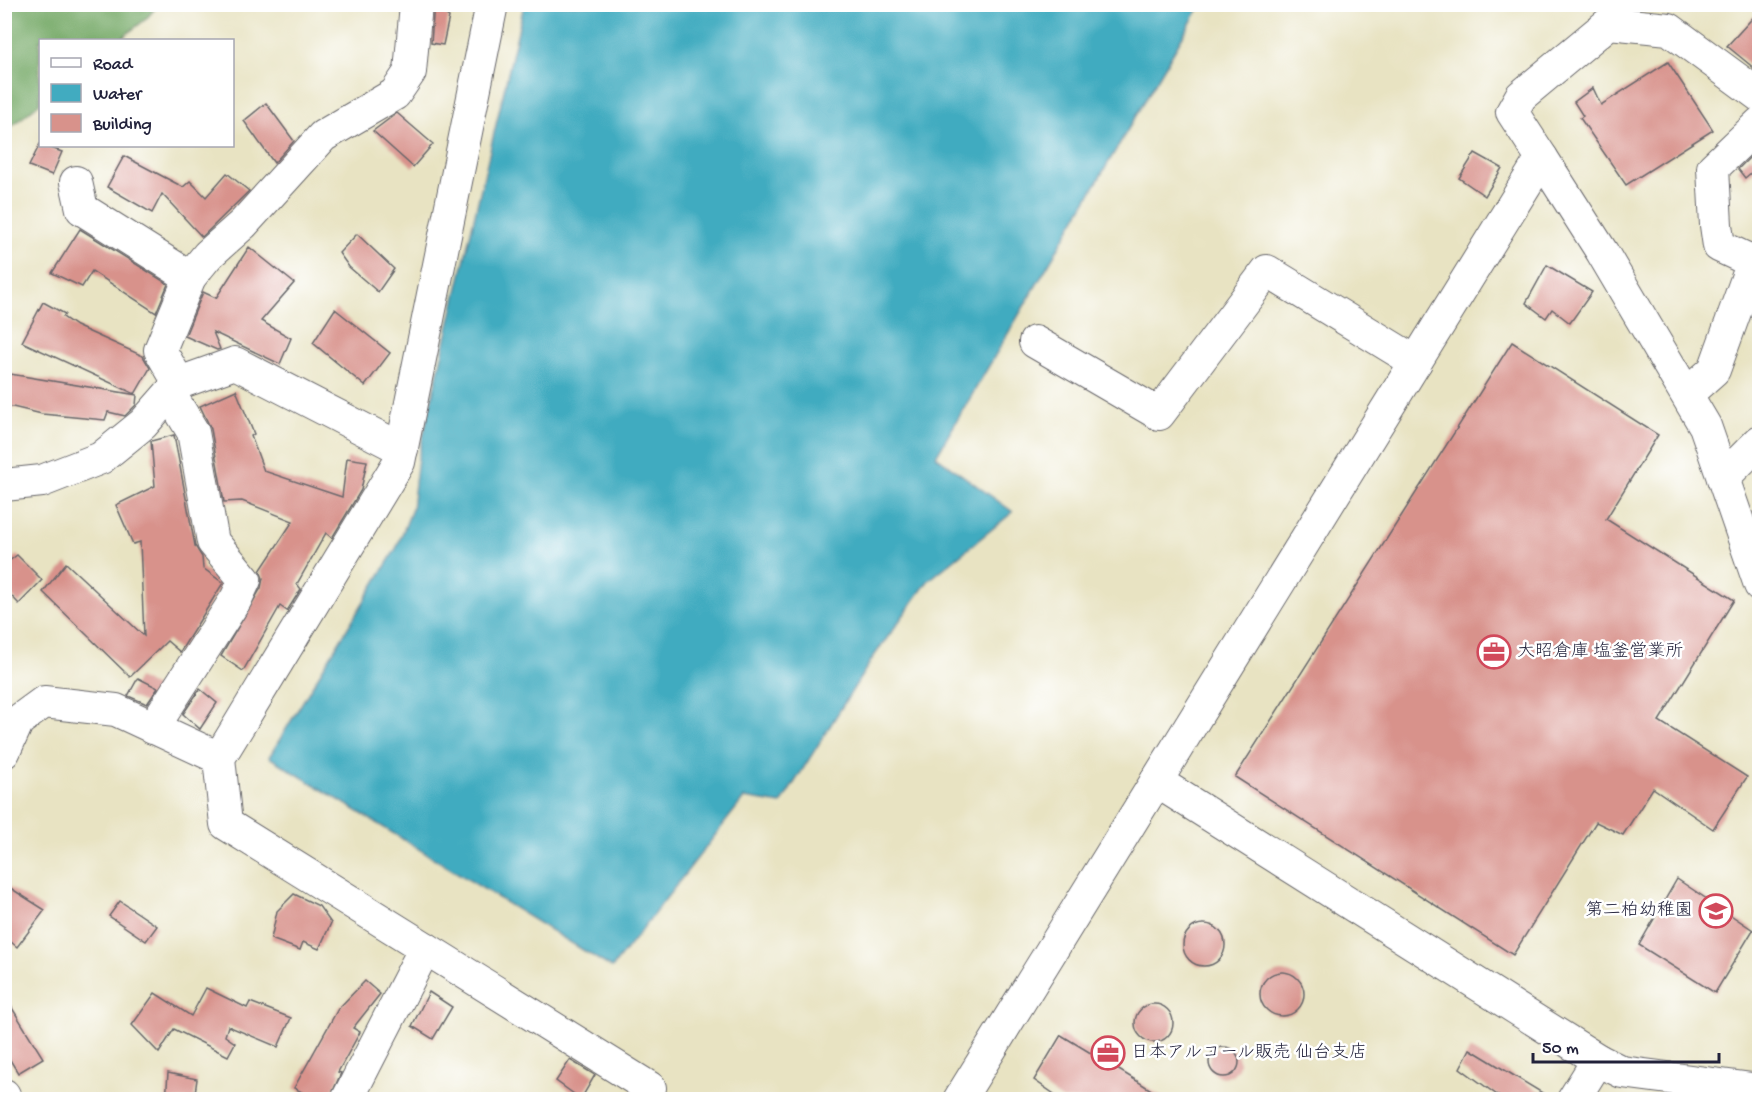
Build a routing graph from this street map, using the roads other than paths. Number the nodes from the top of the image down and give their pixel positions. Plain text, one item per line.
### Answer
1 (416, 4) edge
2 (492, 4) edge
3 (1760, 96) edge
4 (1760, 123) edge
5 (1542, 158) junction
6 (76, 182) dead end
7 (190, 277) junction
8 (1035, 342) dead end
9 (1416, 362) junction
10 (174, 389) junction
11 (1686, 394) junction
12 (1760, 441) edge
13 (402, 449) junction
14 (1723, 478) junction
15 (4, 485) edge
16 (1760, 585) edge
17 (153, 728) junction
18 (4, 752) edge
19 (219, 759) junction
20 (1156, 781) junction
21 (425, 948) junction
22 (1598, 1059) junction
23 (1665, 1089) edge
24 (1760, 1090) edge
25 (4, 1095) edge
26 (6, 1100) edge
27 (347, 1100) edge
28 (643, 1100) edge
29 (959, 1100) edge
30 (1573, 1100) edge

1 - 7 street
2 - 13 street
3 - 5 street
4 - 11 street
5 - 9 street
5 - 11 street
6 - 7 street
7 - 10 street
8 - 9 street
9 - 20 street
10 - 13 street
10 - 15 street
10 - 17 street
11 - 14 street
12 - 14 street
13 - 19 street
14 - 16 street
17 - 18 street
17 - 19 street
19 - 21 street
20 - 22 street
20 - 29 street
21 - 27 street
21 - 28 street
22 - 23 street
22 - 30 street
23 - 24 street
25 - 26 street

